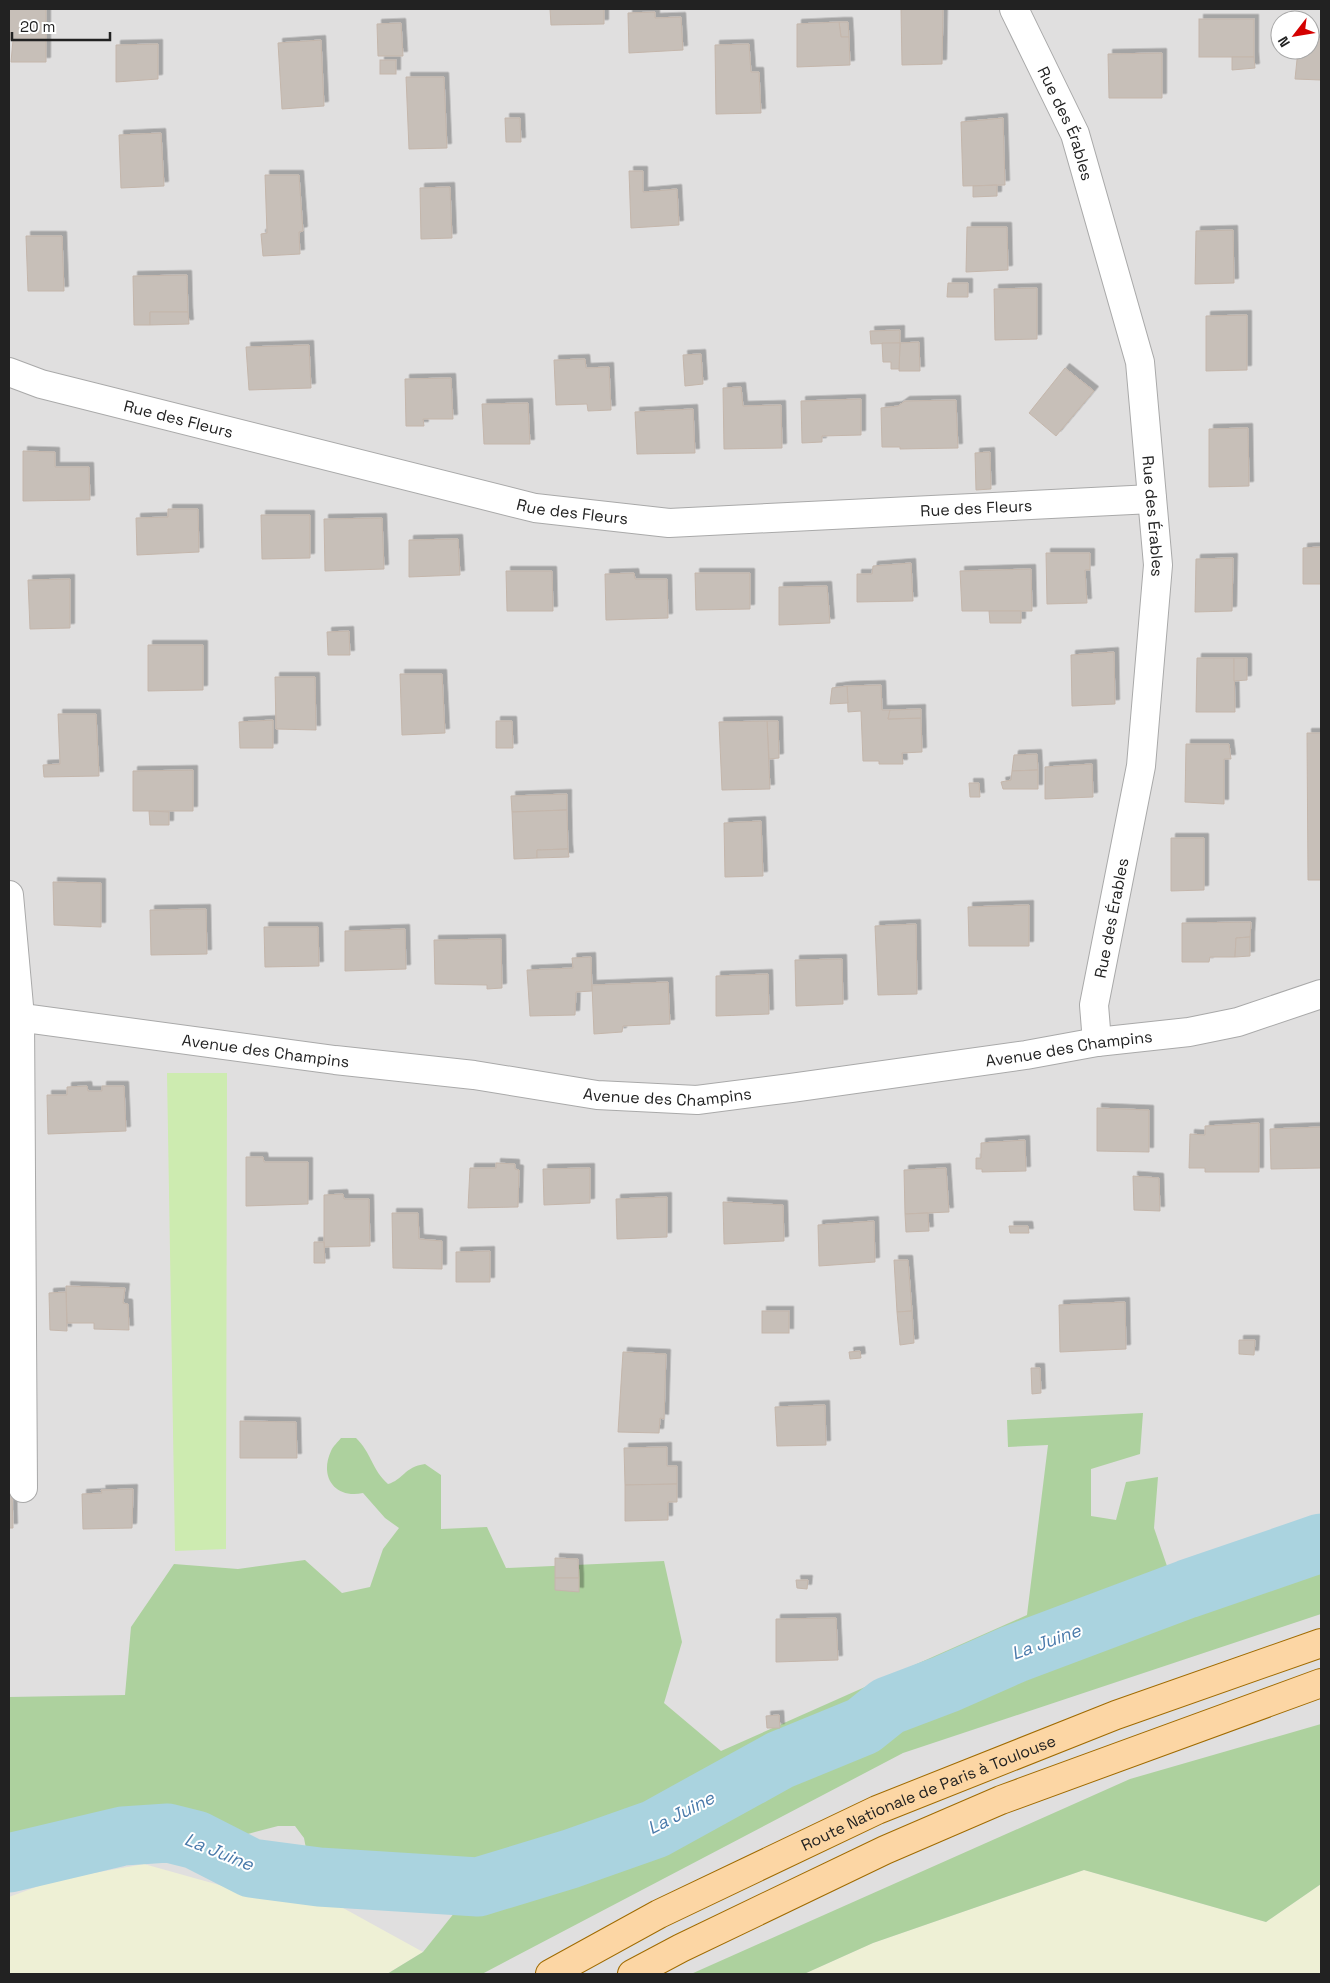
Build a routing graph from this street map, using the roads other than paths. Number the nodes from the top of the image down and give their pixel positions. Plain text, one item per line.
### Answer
1 (1014, 9) edge
2 (9, 372) edge
3 (1152, 499) junction
4 (9, 895) edge
5 (1321, 994) edge
6 (14, 1016) edge
7 (1097, 1042) junction
8 (23, 1488) dead end
9 (1321, 1643) edge
10 (1321, 1683) edge
11 (550, 1974) edge
12 (632, 1974) edge

1 - 3 street, Rue des Érables
2 - 3 street, Rue des Fleurs
3 - 7 street, Rue des Érables
4 - 6 street
5 - 7 street, Avenue des Champins
6 - 7 street, Avenue des Champins
6 - 8 street
9 - 11 main road, Route Nationale de Paris à Toulouse
10 - 12 main road

